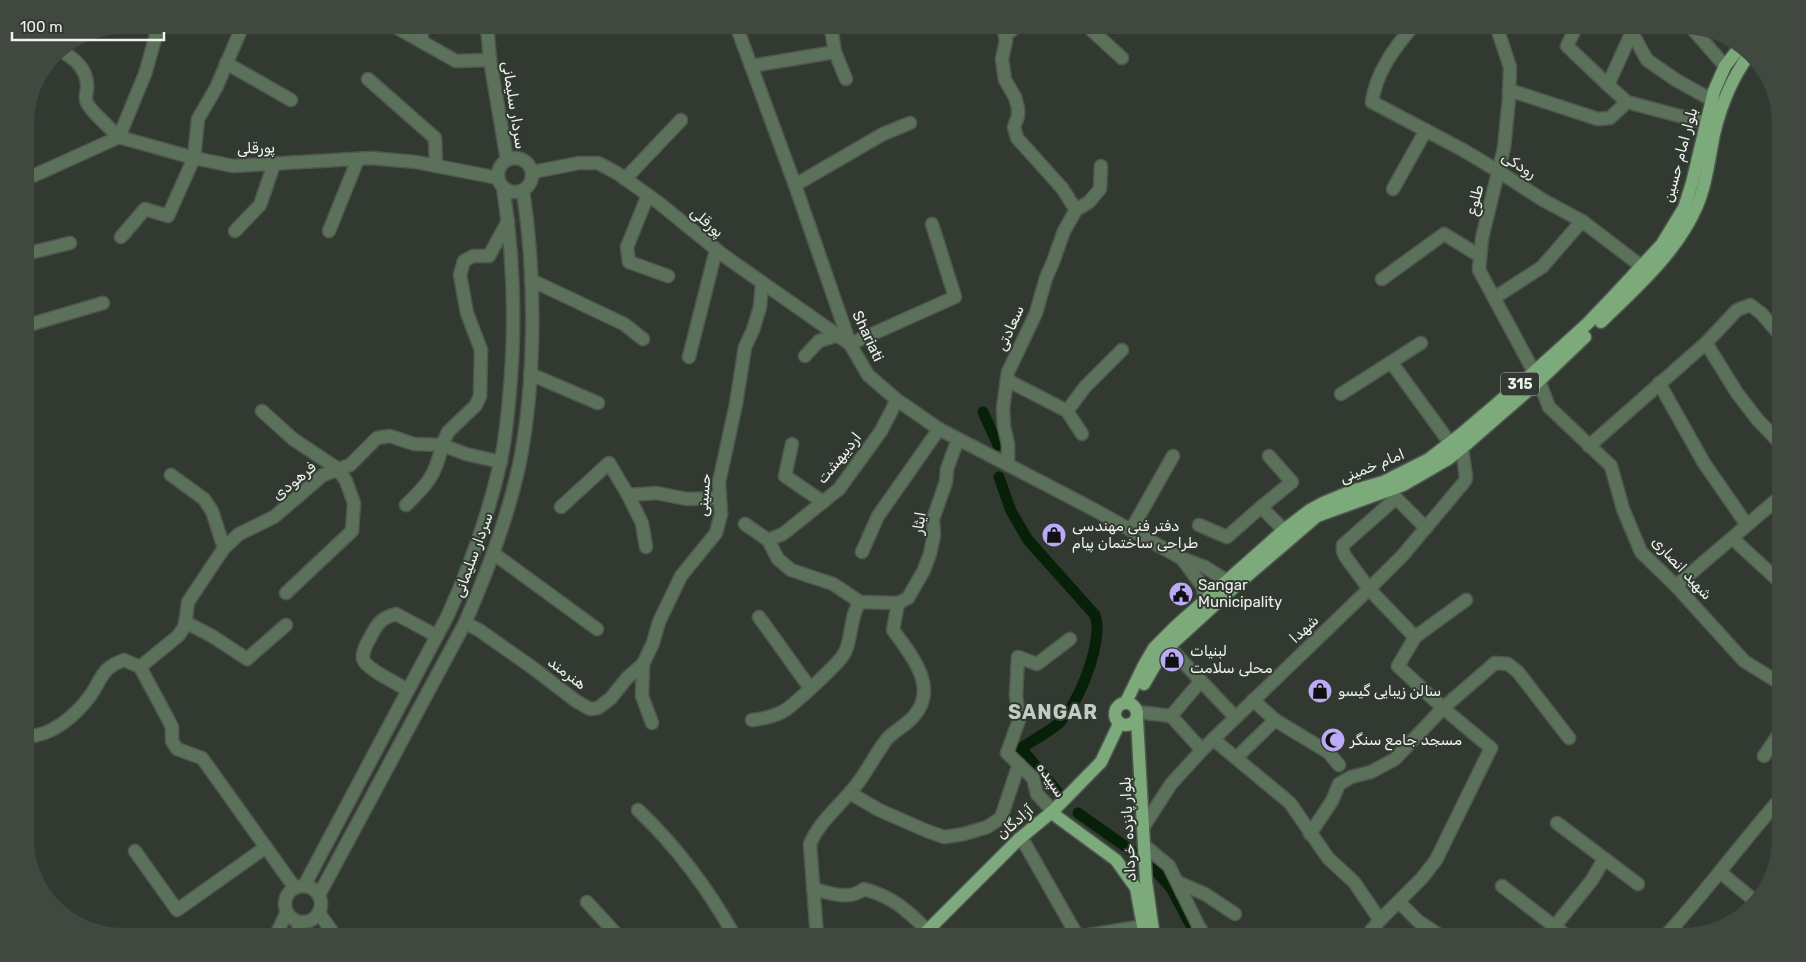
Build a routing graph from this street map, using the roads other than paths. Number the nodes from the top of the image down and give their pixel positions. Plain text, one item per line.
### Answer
1 (157, 34) edge
2 (239, 34) edge
3 (408, 34) edge
4 (422, 34) edge
5 (488, 34) edge
6 (739, 34) edge
7 (832, 34) edge
8 (1005, 34) edge
9 (1096, 34) edge
10 (1407, 34) edge
11 (1499, 34) edge
12 (1573, 34) edge
13 (1630, 34) edge
14 (1636, 34) edge
15 (1698, 35) edge
16 (422, 42) junction
17 (835, 52) junction
18 (1737, 52) edge
19 (66, 55) edge
20 (1122, 58) dead end
21 (490, 60) junction
22 (1746, 60) edge
23 (226, 63) junction
24 (751, 66) junction
25 (1725, 66) junction
26 (368, 79) dead end
27 (846, 79) dead end
28 (1608, 85) junction
29 (1509, 90) junction
30 (291, 100) dead end
31 (1712, 100) junction
32 (1627, 102) junction
33 (680, 120) dead end
34 (910, 122) dead end
35 (1706, 123) junction
36 (1426, 130) junction
37 (119, 137) junction
38 (194, 158) junction
39 (358, 159) junction
40 (506, 160) junction
41 (274, 164) junction
42 (436, 166) junction
43 (1101, 166) dead end
44 (1498, 171) junction
45 (533, 172) junction
46 (34, 176) edge
47 (625, 179) junction
48 (500, 183) junction
49 (795, 185) junction
50 (1393, 189) dead end
51 (523, 191) junction
52 (648, 195) junction
53 (1076, 210) junction
54 (508, 221) junction
55 (1582, 221) junction
56 (932, 224) dead end
57 (235, 231) dead end
58 (329, 231) dead end
59 (121, 237) dead end
60 (70, 243) dead end
61 (716, 250) junction
62 (34, 252) edge
63 (1480, 256) junction
64 (1646, 269) junction
65 (668, 276) dead end
66 (1382, 279) dead end
67 (531, 280) junction
68 (762, 283) junction
69 (1494, 298) junction
70 (103, 303) dead end
71 (34, 323) edge
72 (1772, 326) edge
73 (838, 335) junction
74 (643, 339) dead end
75 (1421, 342) dead end
76 (1706, 343) junction
77 (850, 344) junction
78 (1122, 350) dead end
79 (805, 356) dead end
80 (689, 357) dead end
81 (1391, 362) junction
82 (530, 374) junction
83 (1537, 376) junction
84 (1008, 380) junction
85 (1659, 383) junction
86 (1342, 394) dead end
87 (896, 400) junction
88 (598, 403) dead end
89 (262, 411) dead end
90 (1067, 411) junction
91 (939, 429) junction
92 (1082, 434) dead end
93 (1772, 434) edge
94 (958, 438) junction
95 (1450, 443) junction
96 (792, 444) dead end
97 (442, 445) junction
98 (1589, 446) junction
99 (1462, 448) junction
100 (1173, 456) dead end
101 (1269, 456) dead end
102 (501, 462) junction
103 (1008, 465) junction
104 (338, 469) junction
105 (171, 475) dead end
106 (1389, 490) junction
107 (628, 495) junction
108 (719, 498) junction
109 (824, 502) junction
110 (1772, 504) edge
111 (406, 506) dead end
112 (561, 507) dead end
113 (1261, 507) junction
114 (746, 524) dead end
115 (1199, 525) dead end
116 (1747, 525) junction
117 (1426, 528) junction
118 (1131, 530) junction
119 (1284, 530) junction
120 (1732, 538) junction
121 (768, 540) junction
122 (646, 547) dead end
123 (224, 548) junction
124 (862, 552) dead end
125 (493, 553) junction
126 (1181, 558) junction
127 (1772, 575) edge
128 (1230, 584) junction
129 (1676, 586) junction
130 (1369, 590) junction
131 (286, 593) dead end
132 (1466, 600) dead end
133 (1205, 601) junction
134 (860, 602) junction
135 (898, 603) junction
136 (759, 616) dead end
137 (185, 622) junction
138 (465, 623) junction
139 (286, 625) dead end
140 (597, 629) dead end
141 (437, 636) junction
142 (1415, 637) junction
143 (1070, 639) dead end
144 (1169, 647) junction
145 (643, 664) junction
146 (140, 668) junction
147 (1772, 678) edge
148 (1200, 682) junction
149 (810, 688) junction
150 (408, 690) junction
151 (1254, 700) junction
152 (1442, 708) junction
153 (1130, 715) junction
154 (1171, 716) junction
155 (1235, 717) junction
156 (752, 720) dead end
157 (1275, 720) junction
158 (652, 723) dead end
159 (34, 737) edge
160 (1569, 738) dead end
161 (1214, 739) junction
162 (1772, 744) edge
163 (1202, 750) junction
164 (1764, 756) dead end
165 (1236, 758) junction
166 (1019, 764) junction
167 (1339, 765) dead end
168 (850, 793) junction
169 (1772, 808) edge
170 (638, 810) dead end
171 (1054, 814) junction
172 (1557, 823) dead end
173 (1144, 826) junction
174 (1310, 834) junction
175 (1025, 844) junction
176 (1145, 846) junction
177 (266, 847) junction
178 (135, 850) dead end
179 (1604, 859) junction
180 (1720, 872) junction
181 (1177, 882) junction
182 (1638, 884) dead end
183 (1502, 886) dead end
184 (299, 887) junction
185 (813, 889) junction
186 (319, 895) junction
187 (1750, 898) edge
188 (587, 902) dead end
189 (1399, 902) junction
190 (287, 912) junction
191 (319, 913) junction
192 (1234, 914) dead end
193 (1380, 920) junction
194 (302, 922) junction
195 (279, 928) edge
196 (299, 928) edge
197 (330, 928) edge
198 (611, 928) edge
199 (730, 928) edge
200 (816, 928) edge
201 (921, 928) edge
202 (934, 928) edge
203 (935, 928) edge
204 (1073, 928) edge
205 (1144, 928) edge
206 (1153, 928) edge
207 (1200, 928) edge
208 (1373, 928) edge
209 (1428, 928) edge
210 (1547, 928) edge
211 (1554, 928) edge
212 (1673, 928) edge

1 - 37 street
2 - 23 street
3 - 16 street
4 - 16 street
5 - 21 street, سردار سلیمانی
6 - 24 street, Shariati
7 - 17 street
8 - 53 street
9 - 20 street
10 - 36 street, رودکی
11 - 29 street, طلوع
12 - 28 street
13 - 28 street
14 - 31 street
15 - 25 street
16 - 21 street
17 - 24 street
17 - 27 street
18 - 25 main road, بلوار امام حسین
19 - 37 street
21 - 40 street, سردار سلیمانی
22 - 64 main road, بلوار امام حسین
23 - 30 street
23 - 38 street
24 - 49 street, Shariati
25 - 31 main road, بلوار امام حسین
26 - 42 street
28 - 32 street
29 - 32 street
29 - 44 street, طلوع
31 - 35 main road, بلوار امام حسین
32 - 35 street
33 - 47 street
34 - 49 street
35 - 64 main road, بلوار امام حسین
36 - 44 street, رودکی
36 - 50 street
37 - 38 street, پورقلی
37 - 46 street
38 - 41 street, پورقلی
38 - 59 street
39 - 41 street, پورقلی
39 - 42 street, پورقلی
39 - 58 street
40 - 45 street
40 - 48 street
41 - 57 street
42 - 48 street, پورقلی
43 - 53 street, سعادتی
44 - 55 street, رودکی
44 - 63 street, طلوع
45 - 47 street, پورقلی
45 - 51 street
47 - 52 street, پورقلی
48 - 51 street
48 - 54 street, سردار سلیمانی
49 - 77 street, Shariati
51 - 67 street, سردار سلیمانی
52 - 61 street, پورقلی
52 - 65 street
53 - 84 street, سعادتی
54 - 97 street
54 - 102 street, سردار سلیمانی
55 - 64 street, رودکی
55 - 69 street
56 - 77 street
60 - 62 street
61 - 68 street, پورقلی
61 - 80 street
63 - 66 street
63 - 69 street, طلوع
64 - 83 main road, امام خمینی
67 - 74 street
67 - 82 street, سردار سلیمانی
68 - 73 street, پورقلی
68 - 108 street, حسینی
69 - 83 street, طلوع
70 - 71 street
72 - 76 street
73 - 77 street, پورقلی
73 - 79 street
75 - 81 street
76 - 85 street
76 - 93 street
77 - 87 street, Shariati
78 - 90 street
81 - 86 street
81 - 95 street
82 - 88 street
82 - 125 street, سردار سلیمانی
83 - 95 main road, امام خمینی / 315
83 - 98 street, شهید انصاری
83 - 99 main road, امام خمینی
84 - 90 street
84 - 103 street, سعادتی
85 - 98 street
85 - 116 street
87 - 91 street, Shariati
87 - 109 street, اردیبهشت
89 - 104 street
90 - 92 street
91 - 94 street, Shariati
91 - 124 street
94 - 103 street, Shariati
94 - 135 street, ایثار
95 - 106 main road, امام خمینی / 315
96 - 109 street
97 - 102 street
97 - 104 street, فرهودی
97 - 111 street
98 - 129 street, شهید انصاری
99 - 106 main road, امام خمینی
99 - 117 street, شهدا
100 - 118 street
101 - 113 street
102 - 141 street, سردار سلیمانی
103 - 118 street, Shariati
104 - 123 street, فرهودی
104 - 131 street
105 - 123 street
106 - 117 street
106 - 119 main road, امام خمینی / 315
106 - 128 main road, امام خمینی / 315
106 - 130 street
107 - 108 street
107 - 112 street
107 - 122 street
108 - 145 street, حسینی
109 - 121 street, اردیبهشت
110 - 116 street
113 - 115 street
113 - 119 street
114 - 121 street
116 - 120 street
117 - 130 street, شهدا
118 - 126 street, Shariati
119 - 128 main road, امام خمینی / 315
120 - 127 street
120 - 129 street
121 - 134 street
123 - 137 street, فرهودی
125 - 138 street, سردار سلیمانی
125 - 140 street
126 - 128 street, Shariati
126 - 133 street, Shariati
128 - 133 main road, امام خمینی / 315
128 - 144 main road, امام خمینی / 315
129 - 147 street, شهید انصاری
130 - 142 street
130 - 151 street, شهدا
132 - 142 street
133 - 153 main road, امام خمینی / 315
134 - 135 street
134 - 149 street
135 - 168 street
136 - 149 street
137 - 139 street
137 - 146 street, فرهودی
138 - 145 street, هنرمند
138 - 186 street, سردار سلیمانی
141 - 150 street, سردار سلیمانی
141 - 150 street
142 - 152 street
143 - 166 street, سپیده
144 - 148 street
144 - 153 main road, امام خمینی / 315
145 - 158 street
146 - 159 street
146 - 177 street
148 - 154 street
148 - 155 street
149 - 156 street
150 - 184 street, سردار سلیمانی
151 - 155 street, شهدا
151 - 157 street
152 - 160 street
152 - 174 street
152 - 189 street
153 - 154 street
153 - 171 main road, آزادگان
153 - 173 main road, بلوار پانزده خرداد
154 - 163 street
155 - 161 street, شهدا
157 - 165 street
157 - 167 street
161 - 163 street, شهدا
161 - 165 street
162 - 164 street
163 - 173 street, شهدا
165 - 174 street
166 - 168 street
166 - 171 street, سپیده
168 - 185 street
169 - 180 street
170 - 199 street
171 - 175 main road, آزادگان
171 - 202 main road, آزادگان
171 - 205 main road, بلوار پانزده خرداد
172 - 179 street
173 - 176 main road, بلوار پانزده خرداد
174 - 193 street
175 - 203 main road, آزادگان
175 - 204 street
176 - 181 street
176 - 206 main road, بلوار پانزده خرداد
177 - 178 street
177 - 184 street
179 - 182 street
179 - 211 street
180 - 187 street
180 - 212 street
181 - 192 street
181 - 207 street
183 - 210 street
184 - 186 street
184 - 190 street
185 - 200 street
185 - 201 street
186 - 191 street
188 - 198 street
189 - 193 street
189 - 209 street
190 - 194 street
190 - 195 street
191 - 194 street
191 - 197 street
193 - 208 street
194 - 196 street

